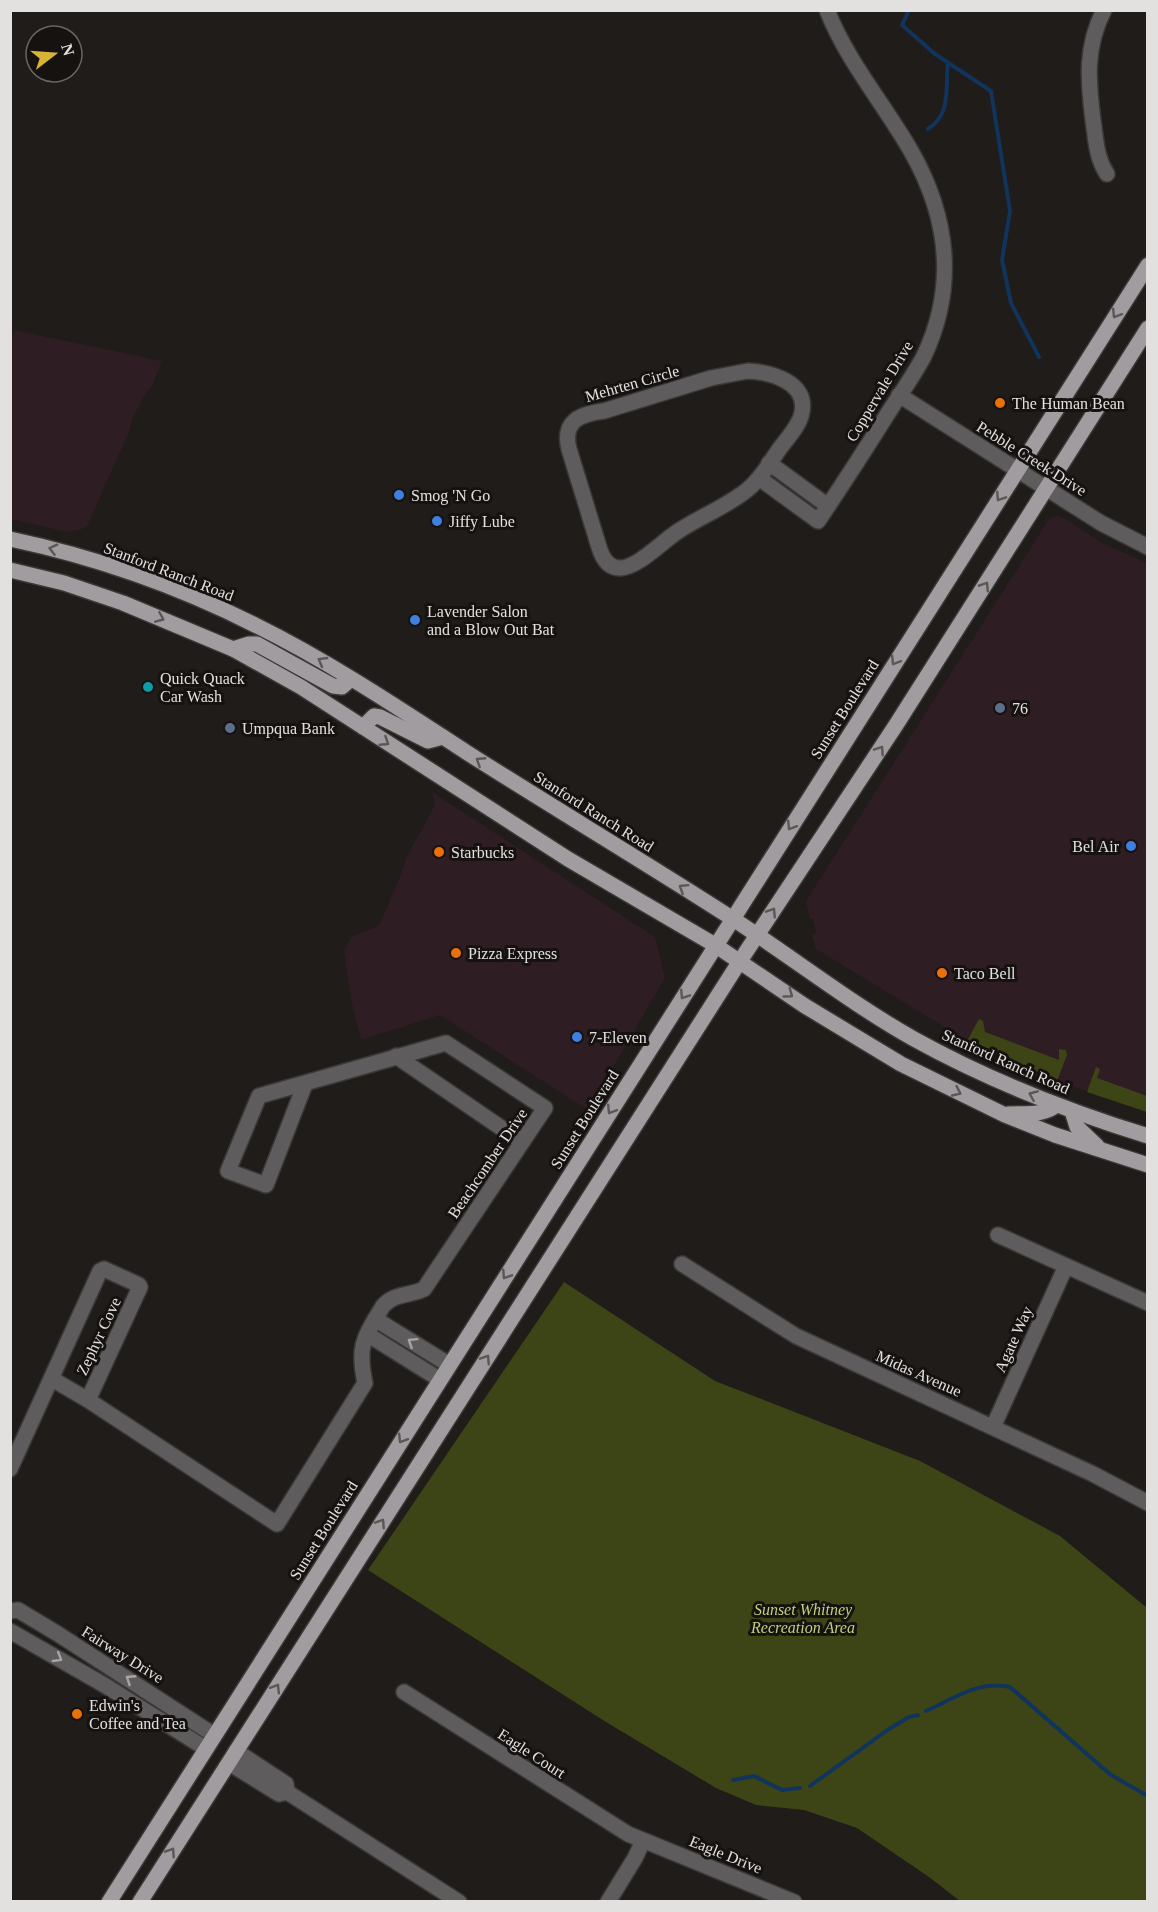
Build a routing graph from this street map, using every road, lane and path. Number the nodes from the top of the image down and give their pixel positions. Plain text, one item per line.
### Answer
1 (826, 10) edge
2 (1104, 10) edge
3 (1107, 174) dead end
4 (1148, 265) edge
5 (1148, 328) edge
6 (899, 395) junction
7 (769, 463) junction
8 (1017, 470) junction
9 (759, 478) junction
10 (802, 487) junction
11 (1047, 489) junction
12 (792, 502) junction
13 (828, 506) junction
14 (10, 539) edge
15 (1148, 547) edge
16 (10, 570) edge
17 (233, 650) junction
18 (351, 679) junction
19 (363, 727) junction
20 (443, 736) junction
21 (732, 919) junction
22 (757, 935) junction
23 (715, 945) junction
24 (740, 961) junction
25 (396, 1056) junction
26 (304, 1084) junction
27 (1056, 1105) junction
28 (1072, 1111) junction
29 (1005, 1114) junction
30 (1148, 1136) edge
31 (522, 1142) junction
32 (1105, 1153) junction
33 (1148, 1166) edge
34 (998, 1235) dead end
35 (682, 1264) dead end
36 (1066, 1266) junction
37 (1148, 1303) edge
38 (375, 1319) junction
39 (367, 1334) junction
40 (448, 1364) junction
41 (52, 1379) junction
42 (439, 1379) junction
43 (88, 1400) junction
44 (993, 1427) junction
45 (10, 1469) edge
46 (1148, 1503) edge
47 (10, 1611) edge
48 (10, 1631) edge
49 (404, 1692) dead end
50 (214, 1735) junction
51 (206, 1749) junction
52 (233, 1757) junction
53 (643, 1841) junction
54 (109, 1902) edge
55 (140, 1902) edge
56 (459, 1902) edge
57 (608, 1902) edge
58 (794, 1902) edge

1 - 6 street, Coppervale Drive
2 - 3 street
4 -> 8 main road, Sunset Boulevard
5 - 11 main road
6 - 8 street, Pebble Creek Drive
6 - 13 street, Coppervale Drive
7 - 9 street, Mehrten Circle
7 - 9 street, Mehrten Circle
7 - 10 street
8 - 11 street, Pebble Creek Drive
8 -> 21 main road, Sunset Boulevard
9 - 12 street
10 - 12 street
10 - 13 street
11 - 15 street, Pebble Creek Drive
22 -> 11 main road
12 - 13 street, Coppervale Drive
18 -> 14 main road, Stanford Ranch Road
16 -> 17 main road
17 - 18 main road
17 - 19 main road
18 - 20 main road, Stanford Ranch Road
19 - 20 main road
19 -> 23 main road
21 -> 20 main road, Stanford Ranch Road
21 - 22 main road, Stanford Ranch Road
21 - 23 main road, Sunset Boulevard
22 - 24 main road
27 -> 22 main road, Stanford Ranch Road
23 - 24 main road
23 -> 40 main road, Sunset Boulevard
24 -> 29 main road
52 -> 24 main road
25 - 26 street, Beachcomber Drive
25 - 31 street
25 - 31 street, Beachcomber Drive
26 - 26 street, Beachcomber Drive
27 - 28 main road, Stanford Ranch Road
27 - 29 main road
28 - 30 main road, Stanford Ranch Road
28 - 32 main road
29 - 32 main road
31 - 38 street, Beachcomber Drive
32 - 33 main road
34 - 36 street
35 - 44 street, Midas Avenue
36 - 37 street
36 - 44 street, Agate Way
38 - 39 street, Beachcomber Drive
40 -> 38 street
39 - 42 street
39 - 43 street, Beachcomber Drive
40 - 42 main road, Sunset Boulevard
41 - 43 street, Beachcomber Drive
41 - 43 street, Zephyr Cove
41 - 45 street
42 -> 50 main road, Sunset Boulevard
44 - 46 street, Midas Avenue
50 -> 47 street, Fairway Drive
48 -> 51 street
49 - 53 street, Eagle Court
50 - 51 main road, Sunset Boulevard
50 - 52 main road
51 - 52 main road
51 - 54 main road, Sunset Boulevard
55 -> 52 main road
52 - 56 street
53 - 57 street
53 - 58 street, Eagle Drive

